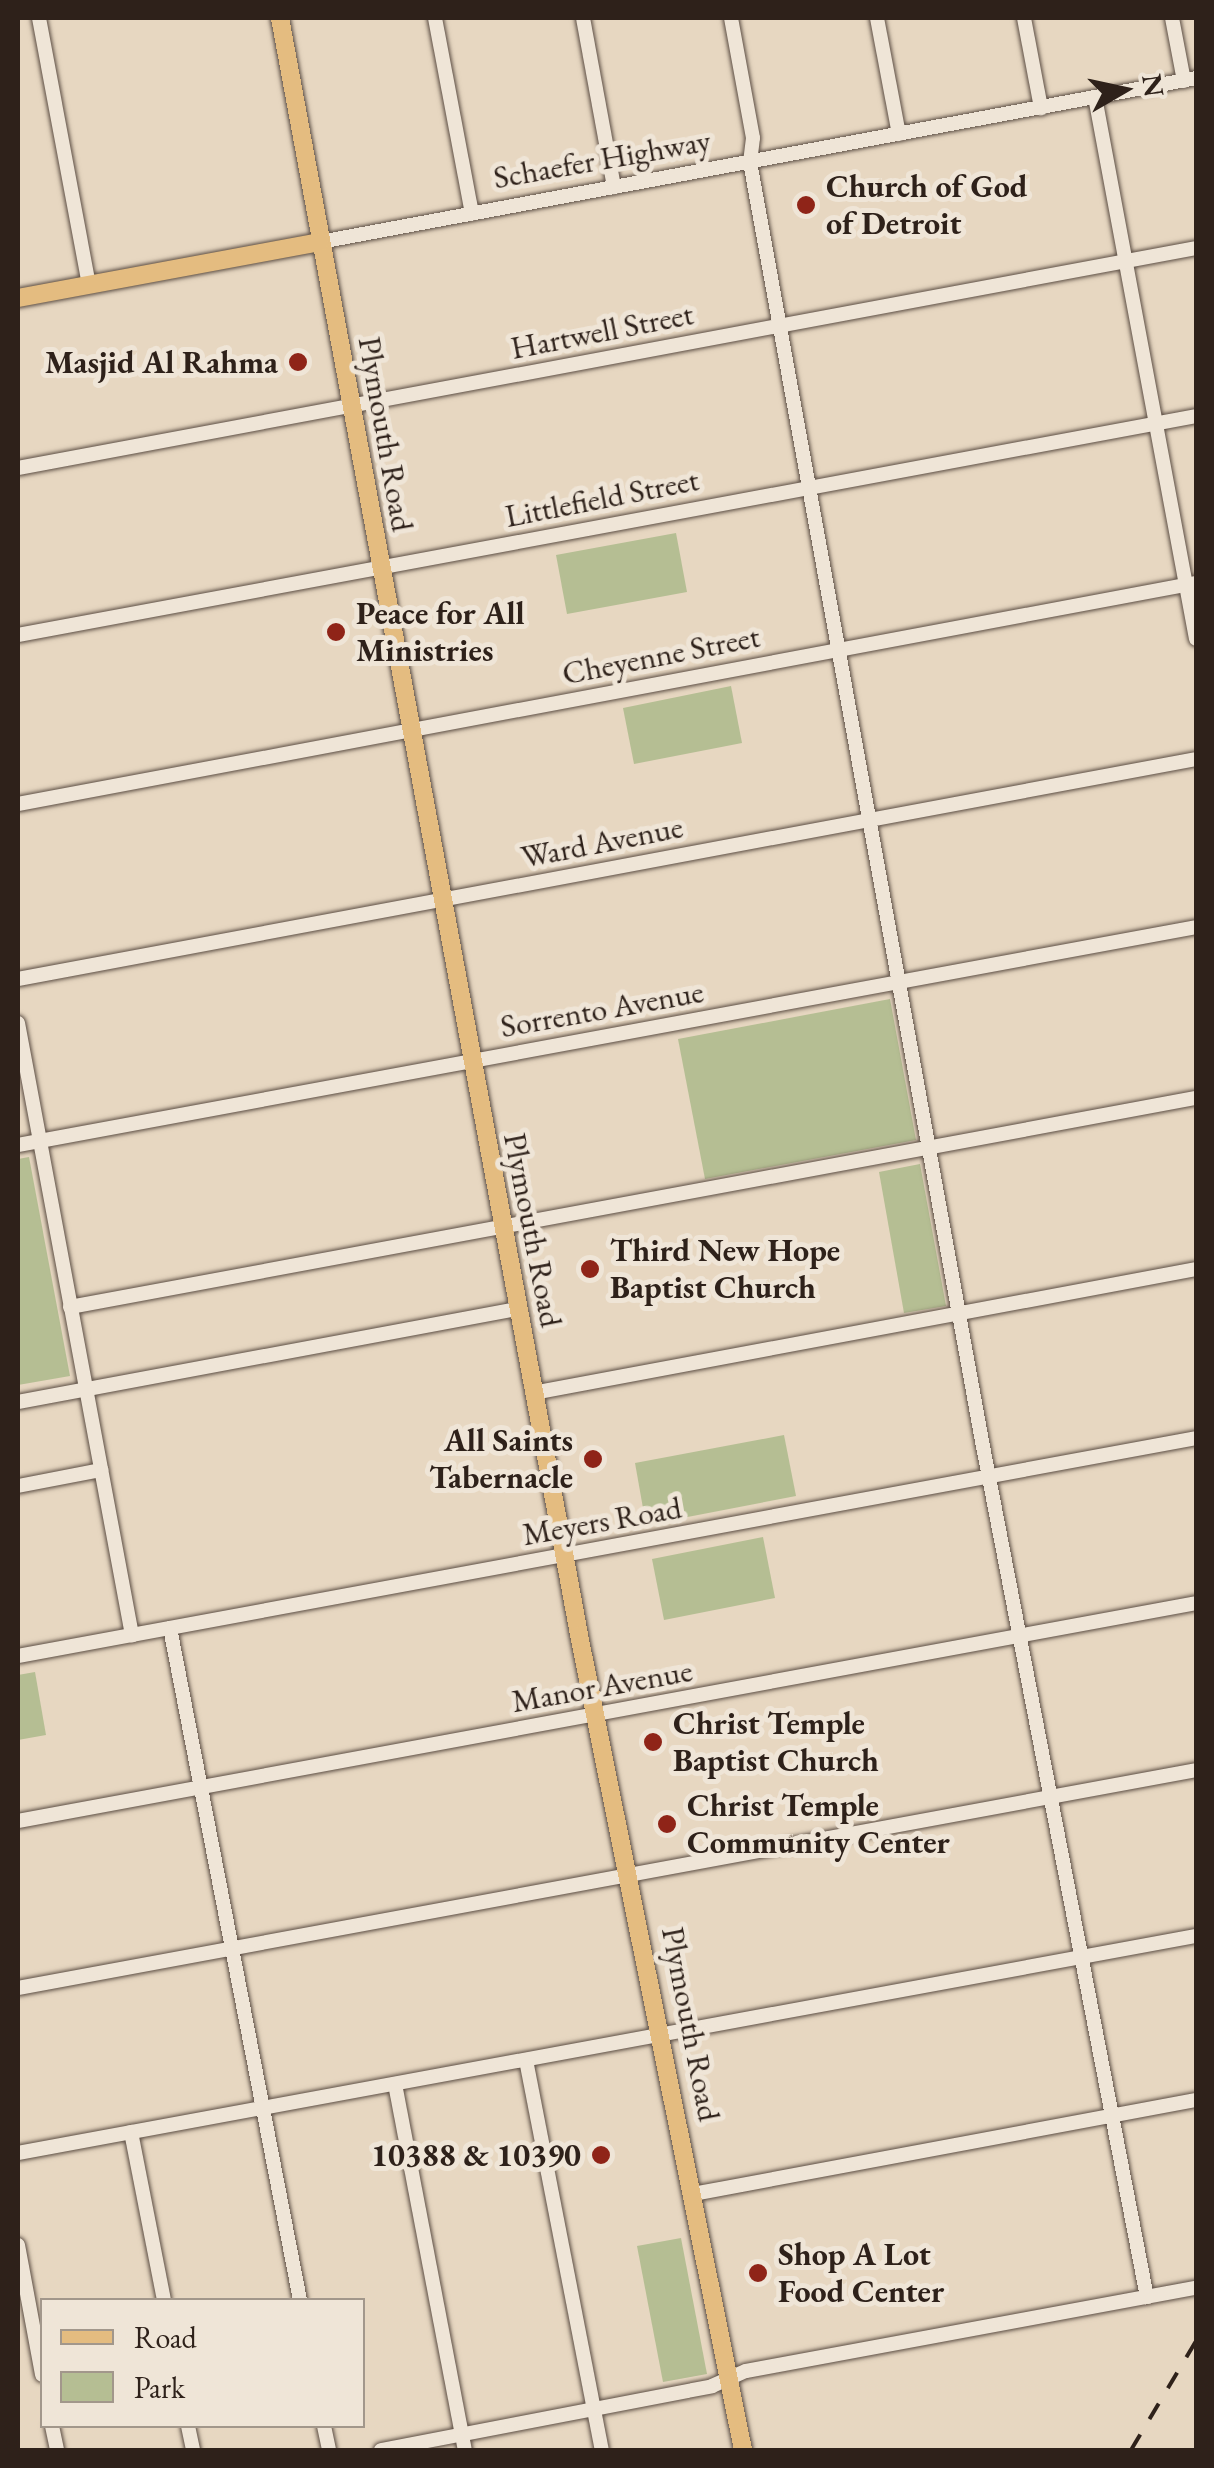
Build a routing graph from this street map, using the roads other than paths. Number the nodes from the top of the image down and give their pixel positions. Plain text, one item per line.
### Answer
1 (40, 18) edge
2 (280, 18) edge
3 (436, 18) edge
4 (583, 18) edge
5 (731, 18) edge
6 (877, 18) edge
7 (1024, 18) edge
8 (1172, 18) edge
9 (1190, 80) edge
10 (1095, 98) junction
11 (1041, 108) junction
12 (899, 134) junction
13 (750, 162) junction
14 (614, 187) junction
15 (472, 214) junction
16 (320, 242) junction
17 (1196, 248) edge
18 (1126, 262) junction
19 (89, 285) junction
20 (18, 298) edge
21 (780, 326) junction
22 (350, 405) junction
23 (1196, 416) edge
24 (1156, 423) junction
25 (18, 468) edge
26 (810, 487) junction
27 (380, 567) junction
28 (1192, 584) edge
29 (18, 635) edge
30 (1196, 639) edge
31 (841, 649) junction
32 (410, 730) junction
33 (1196, 759) edge
34 (18, 804) edge
35 (873, 820) junction
36 (441, 899) junction
37 (1196, 927) edge
38 (18, 978) edge
39 (901, 982) junction
40 (18, 1023) edge
41 (471, 1061) junction
42 (1196, 1098) edge
43 (39, 1141) junction
44 (18, 1145) edge
45 (930, 1148) junction
46 (502, 1228) junction
47 (1196, 1269) edge
48 (70, 1307) junction
49 (517, 1309) junction
50 (960, 1313) junction
51 (86, 1390) junction
52 (533, 1393) junction
53 (18, 1402) edge
54 (1196, 1438) edge
55 (101, 1470) junction
56 (989, 1477) junction
57 (18, 1486) edge
58 (564, 1556) junction
59 (1196, 1603) edge
60 (170, 1628) junction
61 (132, 1635) junction
62 (1020, 1636) junction
63 (18, 1656) edge
64 (598, 1714) junction
65 (1196, 1770) edge
66 (200, 1787) junction
67 (1051, 1797) junction
68 (18, 1821) edge
69 (632, 1875) junction
70 (1196, 1936) edge
71 (232, 1948) junction
72 (1082, 1958) junction
73 (18, 1988) edge
74 (662, 2036) junction
75 (526, 2060) junction
76 (394, 2084) junction
77 (1196, 2100) edge
78 (263, 2108) junction
79 (1113, 2116) junction
80 (132, 2132) junction
81 (18, 2153) edge
82 (693, 2194) junction
83 (18, 2246) edge
84 (1196, 2288) edge
85 (1148, 2297) junction
86 (164, 2298) edge
87 (300, 2298) edge
88 (40, 2364) edge
89 (729, 2378) junction
90 (594, 2408) junction
91 (462, 2434) junction
92 (382, 2450) edge
93 (466, 2450) edge
94 (602, 2450) edge
95 (743, 2450) edge

1 - 19 street
2 - 16 main road, Plymouth Road
3 - 15 street
4 - 14 street
5 - 13 street
6 - 12 street
7 - 11 street
8 - 9 street
9 - 10 street, Schaefer Highway
10 - 11 street, Schaefer Highway
10 - 18 street
11 - 12 street, Schaefer Highway
12 - 13 street, Schaefer Highway
13 - 14 street, Schaefer Highway
13 - 21 street
14 - 15 street, Schaefer Highway
15 - 16 street, Schaefer Highway
16 - 19 main road, Schaefer Highway
16 - 22 main road, Plymouth Road
17 - 18 street, Hartwell Street
18 - 21 street, Hartwell Street
18 - 24 street
19 - 20 main road, Schaefer Highway
21 - 22 street, Hartwell Street
21 - 26 street
22 - 25 street, Hartwell Street
22 - 27 main road, Plymouth Road
23 - 24 street, Littlefield Street
24 - 26 street, Littlefield Street
24 - 28 street
26 - 27 street, Littlefield Street
26 - 31 street
27 - 29 street, Littlefield Street
27 - 32 main road, Plymouth Road
28 - 30 street
28 - 31 street, Cheyenne Street
31 - 32 street, Cheyenne Street
31 - 35 street
32 - 34 street, Cheyenne Street
32 - 36 main road, Plymouth Road
33 - 35 street, Ward Avenue
35 - 36 street, Ward Avenue
35 - 39 street
36 - 38 street, Ward Avenue
36 - 41 main road, Plymouth Road
37 - 39 street, Sorrento Avenue
39 - 41 street, Sorrento Avenue
39 - 45 street
40 - 43 street
41 - 43 street, Sorrento Avenue
41 - 46 main road, Plymouth Road
42 - 45 street
43 - 44 street, Sorrento Avenue
43 - 48 street
45 - 46 street
45 - 50 street
46 - 48 street
46 - 49 main road, Plymouth Road
47 - 50 street
48 - 51 street
49 - 51 street
49 - 52 main road, Plymouth Road
50 - 52 street
50 - 56 street
51 - 53 street
51 - 55 street
52 - 58 main road, Plymouth Road
54 - 56 street, Meyers Road
55 - 57 street
55 - 61 street
56 - 58 street, Meyers Road
56 - 62 street
58 - 60 street, Meyers Road
58 - 64 main road, Plymouth Road
59 - 62 street, Manor Avenue
60 - 61 street, Meyers Road
60 - 66 street
61 - 63 street, Meyers Road
62 - 64 street, Manor Avenue
62 - 67 street
64 - 66 street, Manor Avenue
64 - 69 main road, Plymouth Road
65 - 67 street
66 - 68 street, Manor Avenue
66 - 71 street
67 - 69 street
67 - 72 street
69 - 71 street
69 - 74 main road, Plymouth Road
70 - 72 street
71 - 73 street
71 - 78 street
72 - 74 street
72 - 79 street
74 - 75 street
74 - 82 main road, Plymouth Road
75 - 76 street
75 - 90 street
76 - 78 street
76 - 91 street
77 - 79 street
78 - 80 street
78 - 87 street
79 - 82 street
79 - 85 street
80 - 81 street
80 - 86 street
82 - 89 main road, Plymouth Road
83 - 88 street
84 - 85 street
85 - 89 street
89 - 90 street
89 - 95 main road, Plymouth Road
90 - 91 street
90 - 94 street
91 - 92 street
91 - 93 street

